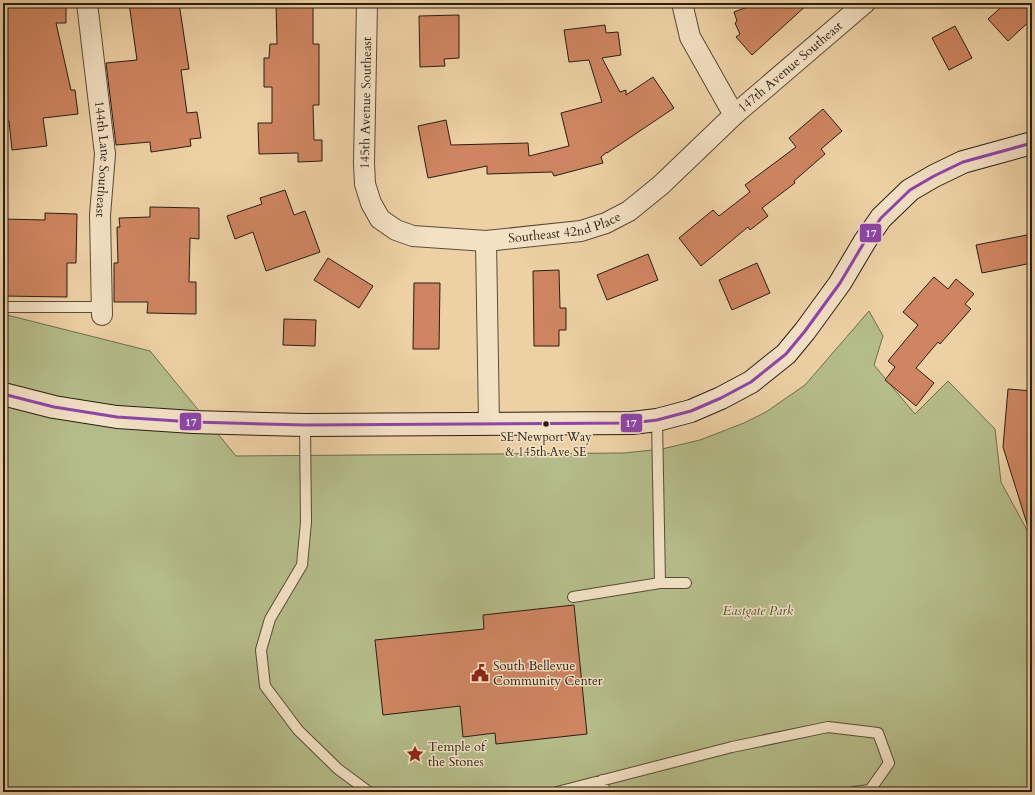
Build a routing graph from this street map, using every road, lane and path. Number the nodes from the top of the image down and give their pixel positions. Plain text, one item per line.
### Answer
1 (87, 3) edge
2 (367, 3) edge
3 (682, 3) edge
4 (865, 3) edge
5 (734, 115) junction
6 (1032, 143) edge
7 (371, 202) joint
8 (486, 241) junction
9 (3, 307) edge
10 (102, 311) joint
11 (3, 394) edge
12 (657, 420) junction
13 (489, 423) junction
14 (305, 425) junction
15 (660, 583) junction
16 (686, 583) dead end
17 (573, 597) dead end
18 (602, 780) junction
19 (369, 792) edge
20 (557, 792) edge
21 (605, 792) edge
22 (854, 792) edge

1 - 10 street, 144th Lane Southeast
2 - 7 street, 145th Avenue Southeast
3 - 5 street
4 - 5 street, 147th Avenue Southeast
5 - 8 street, Southeast 42nd Place
6 - 12 main road
7 - 8 street, Southeast 42nd Place
8 - 13 street
9 - 10 lane
11 - 14 main road
12 - 13 main road
12 - 15 lane
13 - 14 main road
14 - 19 lane
15 - 16 lane
15 - 17 lane
18 - 20 lane
18 - 21 lane
18 - 22 lane

